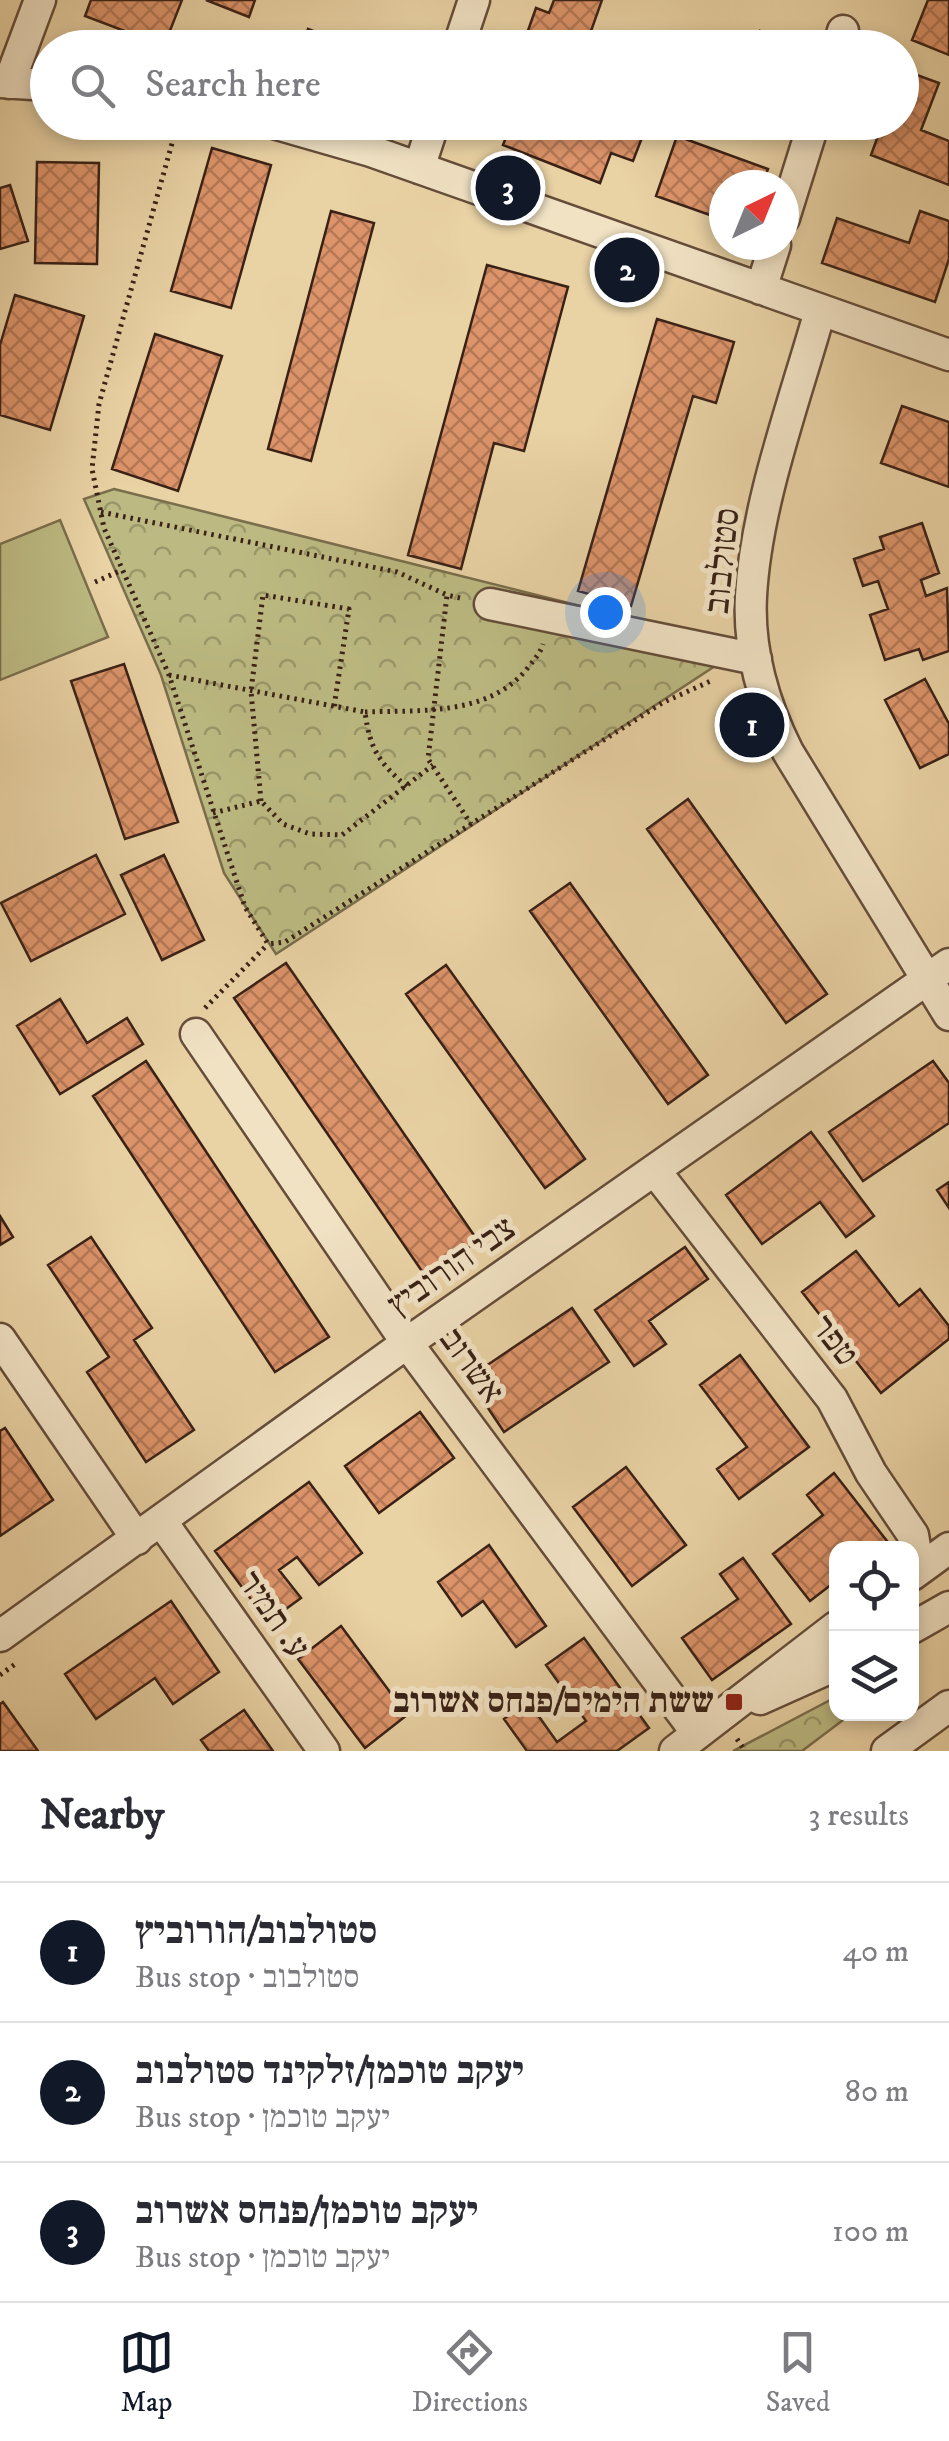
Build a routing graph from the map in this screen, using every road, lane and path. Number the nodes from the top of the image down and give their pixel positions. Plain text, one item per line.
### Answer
1 (40, 0) edge
2 (474, 0) edge
3 (464, 30) edge
4 (4, 83) edge
5 (30, 84) edge
6 (173, 140) edge
7 (334, 140) edge
8 (428, 140) edge
9 (808, 140) edge
10 (419, 168) junction
11 (799, 170) edge
12 (770, 260) edge
13 (761, 290) junction
14 (820, 311) junction
15 (949, 356) edge
16 (100, 512) junction
17 (122, 570) junction
18 (95, 582) dead end
19 (447, 595) junction
20 (490, 604) joint
21 (551, 617) junction
22 (758, 667) junction
23 (169, 676) junction
24 (251, 690) junction
25 (334, 706) junction
26 (434, 709) junction
27 (365, 712) junction
28 (433, 766) junction
29 (407, 786) junction
30 (261, 801) junction
31 (213, 812) junction
32 (472, 824) junction
33 (268, 944) junction
34 (938, 972) edge
35 (949, 1015) edge
36 (196, 1034) joint
37 (656, 1172) junction
38 (0, 1338) edge
39 (408, 1343) junction
40 (150, 1531) junction
41 (914, 1541) edge
42 (949, 1548) edge
43 (919, 1569) edge
44 (949, 1608) edge
45 (919, 1624) edge
46 (831, 1631) edge
47 (0, 1636) edge
48 (829, 1668) edge
49 (949, 1706) edge
50 (698, 1734) edge
51 (324, 1751) edge
52 (887, 1751) edge

1 - 4 street
2 - 3 street
4 - 5 street
6 - 16 path
7 - 10 street
8 - 10 street
9 - 11 street
10 - 13 street
12 - 13 street
13 - 14 street
14 - 15 street
14 - 22 street, סטולבוב
16 - 17 path
16 - 19 path
17 - 18 path
17 - 23 path
19 - 20 path
19 - 26 path
20 - 21 street
21 - 22 street
21 - 26 path
22 - 32 path
22 - 34 street, סטולבוב
23 - 24 path
23 - 31 path
24 - 25 path
24 - 25 path
24 - 30 path
25 - 27 path
26 - 27 path
26 - 28 path
27 - 29 path
28 - 29 path
28 - 32 path
29 - 30 path
30 - 31 path
31 - 33 path
32 - 33 path
33 - 36 path
34 - 35 street, סטולבוב
34 - 37 street, צבי הורוביץ
36 - 39 street, אשרוב
37 - 39 street, צבי הורוביץ
37 - 41 street, טפר
38 - 40 street, ע. תמיר
39 - 40 street, צבי הורוביץ
39 - 50 street, אשרוב
40 - 47 street, צבי הורוביץ
40 - 51 street, ע. תמיר
42 - 43 street
44 - 45 street
46 - 50 street
48 - 50 street
49 - 52 street

